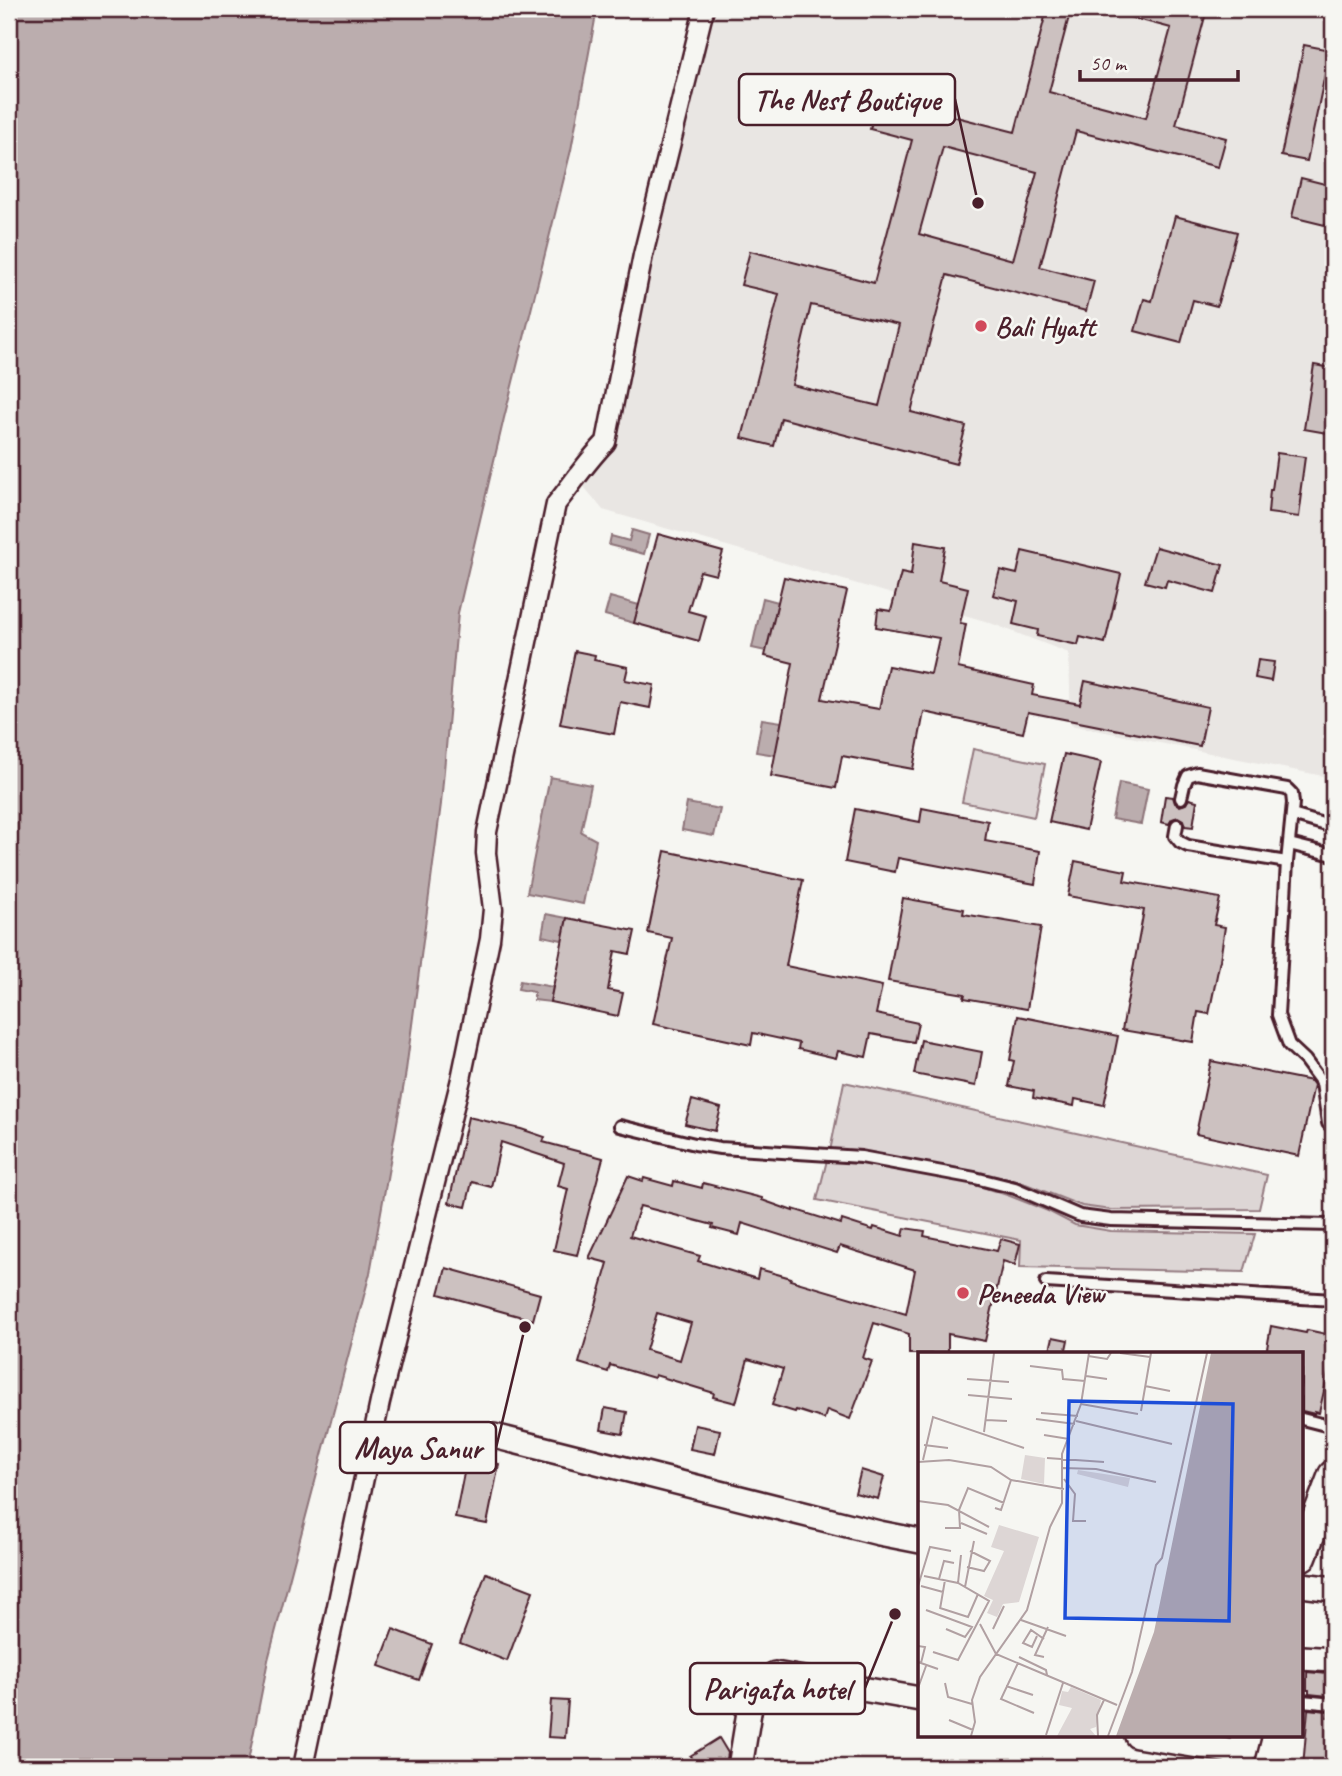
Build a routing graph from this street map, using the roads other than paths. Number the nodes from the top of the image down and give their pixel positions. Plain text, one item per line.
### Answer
1 (704, 9) edge
2 (1181, 798) dead end
3 (1292, 815) junction
4 (1177, 825) dead end
5 (1333, 827) edge
6 (1289, 844) junction
7 (1333, 855) edge
8 (1287, 862) junction
9 (620, 1126) dead end
10 (1333, 1128) edge
11 (1333, 1225) edge
12 (1046, 1282) dead end
13 (1333, 1300) edge
14 (1304, 1420) edge
15 (1333, 1427) edge
16 (494, 1436) dead end
17 (1333, 1475) edge
18 (918, 1541) edge
19 (1304, 1551) edge
20 (1304, 1586) edge
21 (1333, 1589) edge
22 (1304, 1658) edge
23 (1333, 1660) edge
24 (775, 1674) dead end
25 (918, 1699) edge
26 (751, 1700) dead end
27 (1304, 1702) edge
28 (1333, 1704) edge
29 (1150, 1738) edge
30 (1242, 1752) edge
31 (303, 1767) edge
32 (740, 1767) edge

1 - 31 street
2 - 3 lane
3 - 5 lane
3 - 6 lane
4 - 8 lane
6 - 7 lane
6 - 8 lane
8 - 10 lane
9 - 11 lane
12 - 13 lane
14 - 15 lane
16 - 18 street
17 - 19 street
20 - 21 street
22 - 23 street
24 - 25 street
26 - 32 street
27 - 28 lane
29 - 30 street

